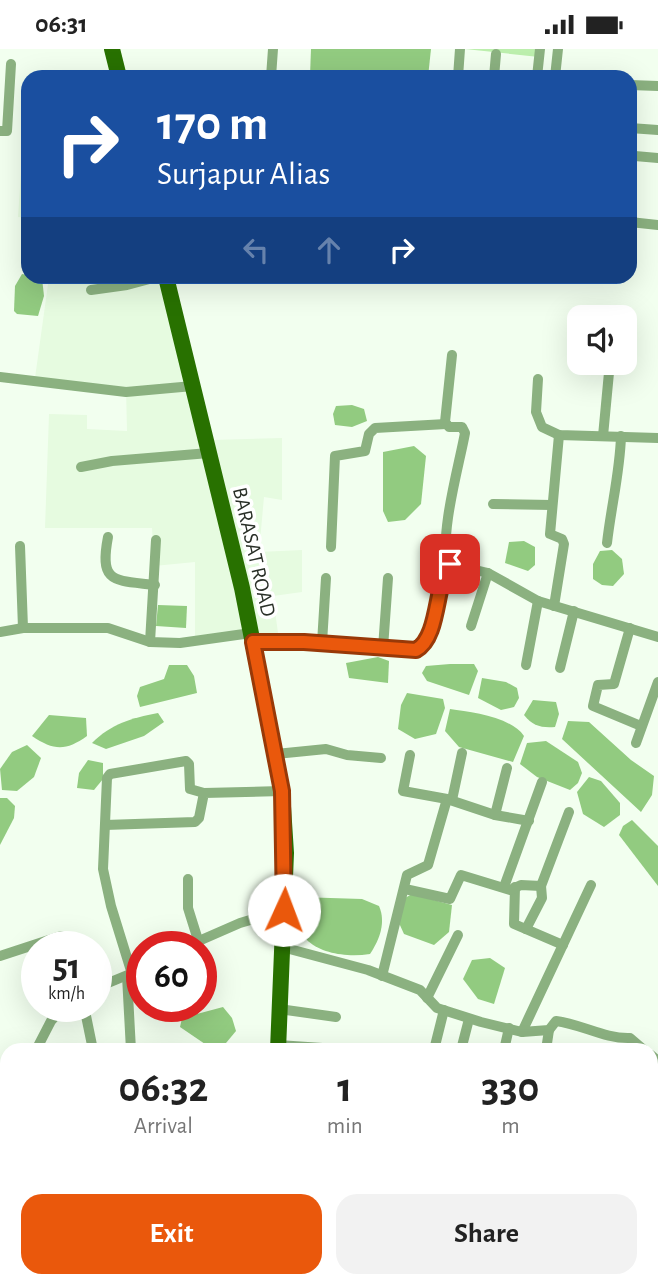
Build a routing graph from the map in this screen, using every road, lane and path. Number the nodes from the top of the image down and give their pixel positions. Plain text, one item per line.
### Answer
1 (112, 49) edge
2 (272, 49) edge
3 (460, 49) edge
4 (540, 49) edge
5 (558, 49) edge
6 (496, 54) dead end
7 (11, 64) dead end
8 (117, 70) edge
9 (271, 70) edge
10 (458, 70) edge
11 (495, 70) edge
12 (538, 70) edge
13 (556, 70) edge
14 (637, 85) edge
15 (658, 86) edge
16 (637, 128) edge
17 (658, 130) edge
18 (0, 131) edge
19 (637, 156) edge
20 (658, 158) edge
21 (637, 223) edge
22 (658, 225) edge
23 (131, 284) edge
24 (168, 284) edge
25 (91, 290) dead end
26 (452, 355) dead end
27 (609, 375) edge
28 (0, 377) edge
29 (538, 379) dead end
30 (193, 386) junction
31 (446, 425) junction
32 (559, 435) junction
33 (603, 436) junction
34 (621, 436) junction
35 (658, 438) edge
36 (209, 453) junction
37 (81, 467) dead end
38 (493, 504) dead end
39 (552, 505) junction
40 (108, 537) dead end
41 (156, 540) dead end
42 (607, 543) dead end
43 (20, 546) dead end
44 (331, 547) dead end
45 (448, 565) junction
46 (488, 573) junction
47 (388, 577) dead end
48 (326, 578) dead end
49 (155, 585) junction
50 (538, 601) junction
51 (554, 606) junction
52 (574, 611) junction
53 (471, 626) dead end
54 (23, 628) junction
55 (630, 628) junction
56 (0, 632) edge
57 (658, 637) edge
58 (252, 638) junction
59 (150, 642) junction
60 (322, 643) junction
61 (383, 648) junction
62 (526, 664) dead end
63 (560, 668) dead end
64 (658, 682) edge
65 (642, 726) junction
66 (636, 743) dead end
67 (462, 753) dead end
68 (276, 754) junction
69 (410, 755) dead end
70 (381, 758) dead end
71 (507, 768) dead end
72 (542, 782) dead end
73 (282, 791) junction
74 (204, 793) junction
75 (449, 800) junction
76 (569, 813) dead end
77 (495, 815) junction
78 (529, 821) junction
79 (105, 825) junction
80 (188, 879) dead end
81 (591, 885) dead end
82 (541, 886) junction
83 (510, 887) junction
84 (405, 888) junction
85 (284, 910) junction
86 (526, 929) junction
87 (195, 931) edge
88 (217, 932) edge
89 (458, 935) dead end
90 (563, 945) junction
91 (282, 947) junction
92 (21, 949) edge
93 (126, 950) edge
94 (0, 956) edge
95 (382, 977) junction
96 (427, 998) junction
97 (279, 1009) junction
98 (444, 1010) junction
99 (336, 1017) dead end
100 (469, 1019) junction
101 (50, 1022) edge
102 (87, 1022) edge
103 (132, 1022) edge
104 (509, 1028) junction
105 (550, 1030) junction
106 (522, 1032) junction
107 (40, 1043) edge
108 (92, 1043) edge
109 (131, 1043) edge
110 (278, 1043) edge
111 (436, 1043) edge
112 (463, 1043) edge
113 (506, 1043) edge
114 (547, 1043) edge
115 (636, 1043) edge

1 - 8 main road
2 - 9 street
3 - 10 street
4 - 12 street
5 - 13 street
6 - 11 street
7 - 18 street
14 - 15 street
16 - 17 street
19 - 20 street
21 - 22 street
23 - 25 street
24 - 30 main road, BARASAT ROAD
26 - 31 street
27 - 33 street
28 - 30 street
29 - 32 street
30 - 36 main road, BARASAT ROAD
31 - 44 street
31 - 45 street
32 - 33 street
32 - 39 street
33 - 34 street
34 - 35 street
34 - 42 street
36 - 37 street
36 - 58 main road, BARASAT ROAD
38 - 39 street
39 - 51 street
40 - 49 street
41 - 49 street
43 - 54 street
45 - 46 street
45 - 61 street
46 - 50 street
46 - 53 street
47 - 61 street
48 - 60 street
49 - 59 street
50 - 51 street
50 - 62 street
51 - 52 street
52 - 55 street
52 - 63 street
54 - 56 street
54 - 59 street
55 - 57 street
55 - 65 street
58 - 59 street
58 - 60 street
58 - 68 main road, BARASAT ROAD
60 - 61 street
64 - 65 street
65 - 66 street
67 - 75 street
68 - 70 street
68 - 73 main road, BARASAT ROAD
69 - 75 street
71 - 77 street
72 - 78 street
73 - 74 street
73 - 85 main road, BARASAT ROAD
74 - 79 street
74 - 79 street
75 - 77 street
75 - 84 street
76 - 82 street
77 - 78 street
78 - 83 street
79 - 93 street
80 - 87 street
81 - 90 street
82 - 83 street
82 - 86 street
83 - 84 street
83 - 86 street
84 - 95 street
85 - 88 street
85 - 91 main road, BARASAT ROAD
86 - 90 street
89 - 96 street
90 - 106 street
91 - 95 street
91 - 97 main road, BARASAT ROAD
92 - 94 street
95 - 96 street
96 - 98 street
97 - 99 street
97 - 110 main road, BARASAT ROAD
98 - 100 street
98 - 111 street
100 - 104 street
100 - 112 street
101 - 107 street
102 - 108 street
103 - 109 street
104 - 106 street
104 - 113 street
105 - 106 street
105 - 114 street
105 - 115 street

